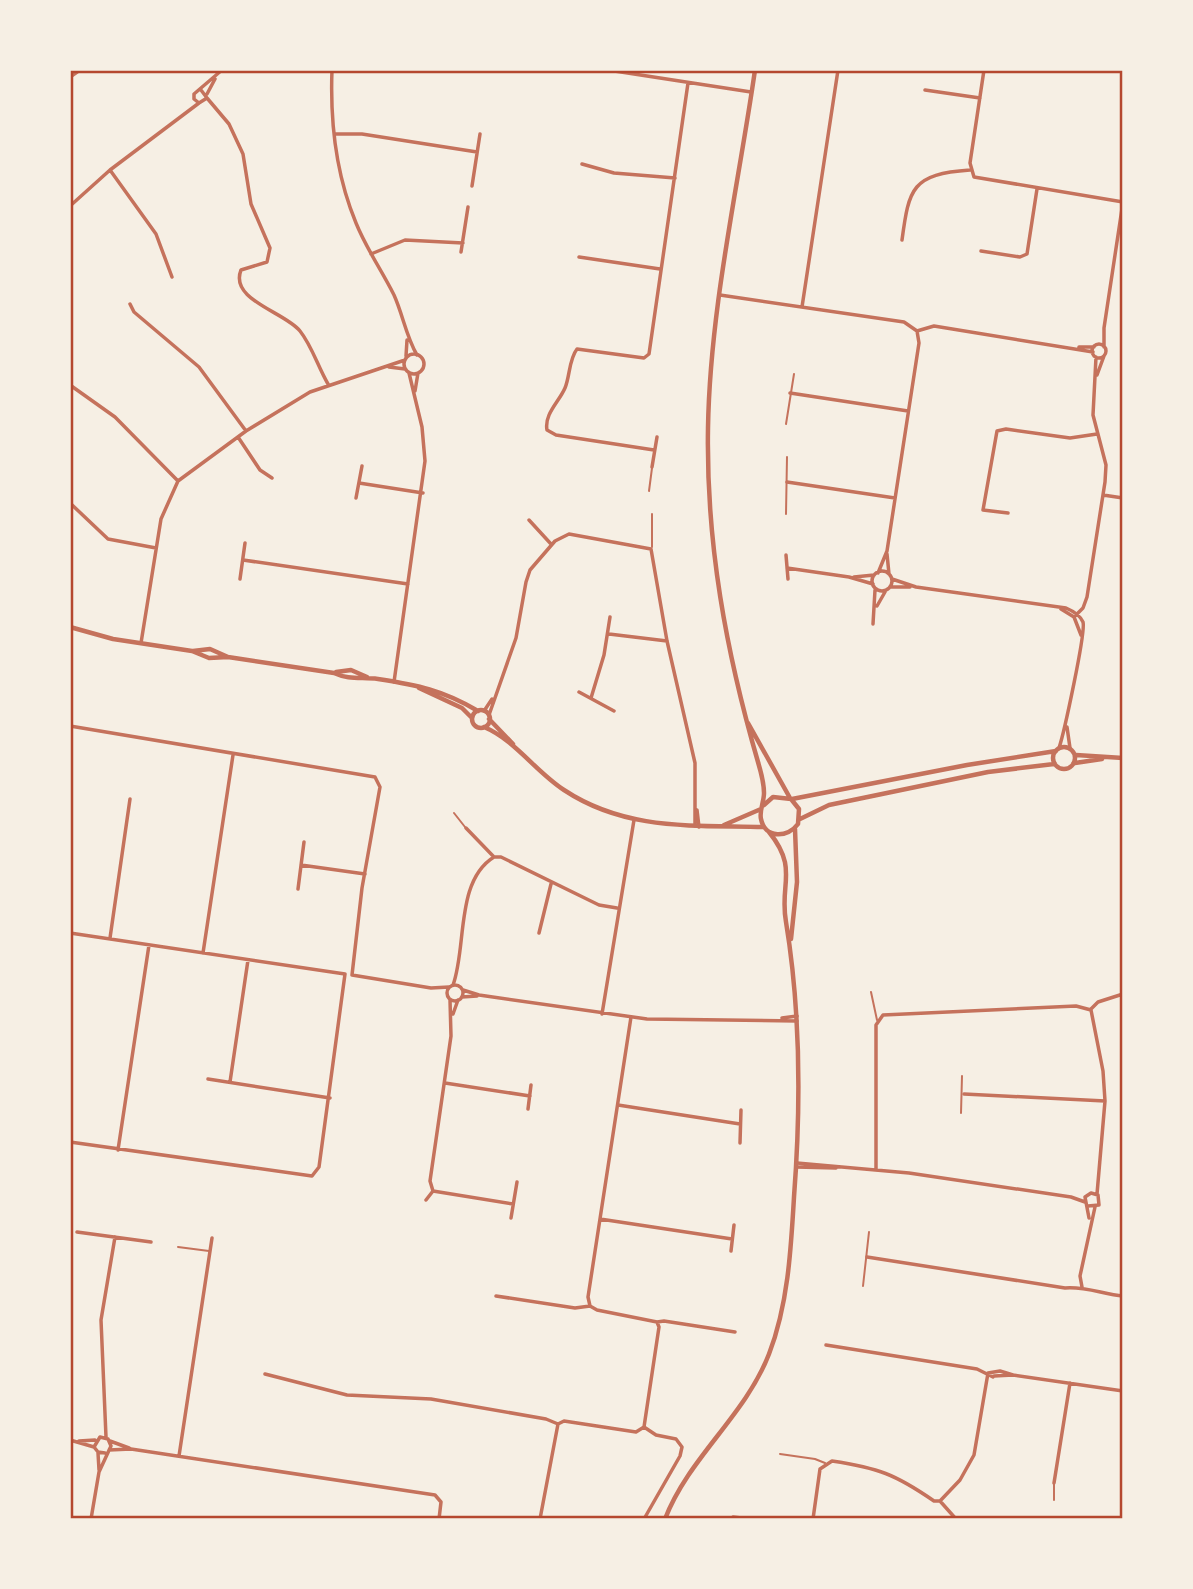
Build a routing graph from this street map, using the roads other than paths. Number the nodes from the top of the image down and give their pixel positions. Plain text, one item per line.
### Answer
1 (80, 70) edge
2 (222, 70) edge
3 (332, 70) edge
4 (608, 70) edge
5 (755, 70) edge
6 (838, 70) edge
7 (984, 70) edge
8 (218, 74) junction
9 (70, 77) edge
10 (688, 83) junction
11 (201, 90) junction
12 (925, 90) dead end
13 (752, 92) junction
14 (207, 96) junction
15 (980, 98) junction
16 (194, 99) junction
17 (201, 103) junction
18 (219, 112) junction
19 (184, 114) junction
20 (333, 134) junction
21 (480, 134) dead end
22 (477, 152) junction
23 (582, 164) dead end
24 (110, 170) junction
25 (970, 170) junction
26 (675, 178) junction
27 (472, 187) dead end
28 (1037, 189) junction
29 (1123, 202) edge
30 (70, 206) edge
31 (468, 207) dead end
32 (902, 240) dead end
33 (463, 243) junction
34 (981, 251) dead end
35 (461, 252) dead end
36 (371, 254) junction
37 (579, 257) dead end
38 (661, 269) junction
39 (172, 277) dead end
40 (720, 295) junction
41 (130, 304) dead end
42 (802, 307) junction
43 (1104, 328) junction
44 (918, 331) junction
45 (407, 338) junction
46 (1104, 347) junction
47 (1095, 348) junction
48 (417, 355) junction
49 (1104, 356) junction
50 (1096, 357) junction
51 (406, 359) junction
52 (387, 367) junction
53 (407, 371) junction
54 (418, 373) junction
55 (794, 374) dead end
56 (1096, 377) junction
57 (70, 385) edge
58 (326, 385) junction
59 (415, 393) junction
60 (790, 393) junction
61 (908, 411) junction
62 (786, 424) dead end
63 (246, 431) junction
64 (1097, 434) junction
65 (238, 437) junction
66 (657, 437) dead end
67 (654, 450) junction
68 (787, 457) dead end
69 (362, 466) dead end
70 (652, 467) joint
71 (272, 478) dead end
72 (178, 481) junction
73 (787, 482) junction
74 (359, 483) junction
75 (649, 491) dead end
76 (423, 492) junction
77 (1103, 495) junction
78 (356, 498) dead end
79 (895, 498) junction
80 (1123, 498) edge
81 (70, 503) edge
82 (652, 513) dead end
83 (1008, 513) dead end
84 (786, 514) dead end
85 (529, 520) dead end
86 (245, 543) dead end
87 (551, 545) junction
88 (156, 548) junction
89 (651, 548) junction
90 (887, 551) junction
91 (786, 555) dead end
92 (243, 560) junction
93 (787, 568) junction
94 (876, 574) junction
95 (849, 577) junction
96 (891, 577) junction
97 (240, 579) dead end
98 (788, 579) dead end
99 (408, 584) junction
100 (874, 586) junction
101 (916, 587) junction
102 (888, 589) junction
103 (876, 608) junction
104 (1075, 616) junction
105 (610, 617) dead end
106 (70, 620) edge
107 (873, 624) dead end
108 (73, 627) edge
109 (608, 634) junction
110 (667, 641) junction
111 (141, 643) junction
112 (192, 651) junction
113 (228, 657) junction
114 (334, 673) junction
115 (368, 678) junction
116 (394, 682) junction
117 (413, 685) junction
118 (579, 692) dead end
119 (494, 698) junction
120 (591, 698) junction
121 (481, 711) junction
122 (614, 711) dead end
123 (744, 716) junction
124 (489, 717) junction
125 (472, 718) junction
126 (1067, 721) junction
127 (70, 726) edge
128 (484, 727) junction
129 (1070, 748) junction
130 (1057, 750) junction
131 (520, 753) junction
132 (233, 755) junction
133 (1076, 755) junction
134 (1110, 757) junction
135 (1123, 758) edge
136 (1054, 764) junction
137 (1075, 764) junction
138 (926, 773) junction
139 (928, 785) junction
140 (862, 787) junction
141 (864, 798) junction
142 (130, 799) dead end
143 (791, 799) junction
144 (763, 807) junction
145 (454, 813) dead end
146 (634, 820) junction
147 (799, 820) junction
148 (720, 826) junction
149 (466, 828) joint
150 (697, 828) junction
151 (765, 828) junction
152 (795, 828) junction
153 (304, 842) dead end
154 (494, 857) junction
155 (301, 865) junction
156 (365, 874) junction
157 (551, 884) junction
158 (298, 889) dead end
159 (617, 908) junction
160 (70, 933) edge
161 (539, 933) dead end
162 (110, 938) junction
163 (790, 941) junction
164 (149, 944) junction
165 (203, 953) junction
166 (248, 960) junction
167 (458, 971) junction
168 (349, 975) junction
169 (451, 986) junction
170 (431, 988) junction
171 (461, 988) junction
172 (871, 992) dead end
173 (447, 994) junction
174 (1123, 994) edge
175 (479, 995) junction
176 (450, 999) junction
177 (460, 999) junction
178 (1091, 1010) junction
179 (602, 1014) junction
180 (452, 1016) junction
181 (631, 1017) junction
182 (797, 1018) junction
183 (877, 1020) junction
184 (962, 1076) dead end
185 (208, 1079) dead end
186 (230, 1082) junction
187 (445, 1083) junction
188 (531, 1085) dead end
189 (964, 1094) junction
190 (530, 1096) junction
191 (330, 1098) junction
192 (1105, 1101) junction
193 (618, 1105) junction
194 (528, 1109) dead end
195 (741, 1110) dead end
196 (961, 1113) dead end
197 (740, 1124) junction
198 (70, 1142) edge
199 (740, 1143) dead end
200 (118, 1150) junction
201 (797, 1165) junction
202 (876, 1169) junction
203 (1096, 1181) junction
204 (517, 1182) dead end
205 (433, 1191) junction
206 (1088, 1194) junction
207 (1097, 1194) junction
208 (1072, 1197) junction
209 (426, 1200) dead end
210 (513, 1204) junction
211 (1086, 1204) junction
212 (1095, 1208) junction
213 (511, 1218) dead end
214 (600, 1219) junction
215 (1090, 1220) junction
216 (734, 1224) dead end
217 (76, 1232) dead end
218 (869, 1232) dead end
219 (115, 1237) junction
220 (212, 1238) dead end
221 (732, 1238) junction
222 (151, 1242) dead end
223 (178, 1247) dead end
224 (210, 1251) junction
225 (731, 1251) dead end
226 (867, 1257) junction
227 (863, 1286) dead end
228 (1082, 1287) junction
229 (496, 1296) dead end
230 (1123, 1296) edge
231 (590, 1306) junction
232 (657, 1322) junction
233 (736, 1332) dead end
234 (827, 1345) dead end
235 (988, 1373) junction
236 (265, 1374) dead end
237 (1013, 1375) junction
238 (993, 1377) junction
239 (1070, 1383) junction
240 (986, 1390) junction
241 (1123, 1391) edge
242 (106, 1418) junction
243 (558, 1424) junction
244 (644, 1427) junction
245 (100, 1437) junction
246 (108, 1439) junction
247 (71, 1440) edge
248 (95, 1440) junction
249 (94, 1447) junction
250 (131, 1449) junction
251 (98, 1452) junction
252 (107, 1452) junction
253 (780, 1454) dead end
254 (178, 1456) junction
255 (824, 1463) junction
256 (99, 1472) junction
257 (1054, 1483) joint
258 (1054, 1500) dead end
259 (940, 1501) junction
260 (733, 1517) dead end
261 (91, 1518) edge
262 (439, 1519) edge
263 (540, 1519) edge
264 (644, 1519) edge
265 (665, 1519) edge
266 (750, 1519) edge
267 (813, 1519) edge
268 (956, 1519) edge

1 - 9 street
2 - 8 street
3 - 20 street
4 - 10 street
5 - 13 street
6 - 42 street
7 - 15 street
8 - 11 street
8 - 14 street
10 - 13 street
10 - 26 street
11 - 14 street
11 - 16 street
12 - 15 street
13 - 40 street
14 - 17 street
14 - 18 street
15 - 25 street
16 - 17 street
16 - 19 street
17 - 18 street
17 - 19 street
18 - 58 street
19 - 24 street
20 - 22 street
20 - 36 street
21 - 22 street
22 - 27 street
23 - 26 street
24 - 30 street
24 - 39 street
25 - 28 street
25 - 32 street
26 - 38 street
28 - 29 street
28 - 34 street
29 - 43 street
31 - 33 street
33 - 35 street
33 - 36 street
36 - 45 street
37 - 38 street
38 - 67 street
40 - 42 street
40 - 123 street
41 - 63 street
42 - 44 street
43 - 46 street
43 - 47 street
44 - 47 street
44 - 61 street
45 - 48 street
45 - 51 street
46 - 47 street
46 - 49 street
47 - 50 street
48 - 51 street
48 - 54 street
49 - 50 street
49 - 56 street
50 - 56 street
51 - 52 street
51 - 53 street
52 - 53 street
52 - 58 street
53 - 54 street
53 - 59 street
54 - 59 street
55 - 60 lane
56 - 64 street
57 - 72 street
58 - 63 street
59 - 76 street
60 - 61 street
60 - 62 lane
61 - 79 street
63 - 65 street
64 - 77 street
64 - 83 street
65 - 71 street
65 - 72 street
66 - 67 street
67 - 70 street
68 - 73 lane
69 - 74 street
70 - 75 lane
72 - 88 street
73 - 79 street
73 - 84 lane
74 - 76 street
74 - 78 street
76 - 99 street
77 - 80 street
77 - 104 street
79 - 90 street
81 - 88 street
82 - 89 lane
85 - 87 street
86 - 92 street
87 - 89 street
87 - 119 street
88 - 111 street
89 - 110 street
90 - 94 street
90 - 96 street
91 - 93 street
92 - 97 street
92 - 99 street
93 - 95 street
93 - 98 street
94 - 95 street
94 - 96 street
94 - 100 street
95 - 100 street
96 - 101 street
96 - 102 street
99 - 116 street
100 - 102 street
100 - 103 street
101 - 102 street
101 - 104 street
102 - 103 street
103 - 107 street
104 - 126 street
105 - 109 street
106 - 108 street
108 - 111 street
109 - 110 street
109 - 120 street
110 - 150 street
111 - 112 street
112 - 113 street
112 - 113 street
113 - 114 street
114 - 115 street
114 - 115 street
115 - 116 street
116 - 117 street
117 - 121 street
117 - 125 street
118 - 120 street
119 - 121 street
119 - 124 street
120 - 122 street
121 - 124 street
121 - 125 street
123 - 143 street
123 - 144 street
124 - 128 street
124 - 131 street
125 - 128 street
126 - 129 street
126 - 130 street
127 - 132 street
128 - 131 street
129 - 130 street
129 - 133 street
130 - 136 street
130 - 138 street
131 - 146 street
132 - 156 street
132 - 165 street
133 - 134 street
133 - 137 street
134 - 135 street
134 - 137 street
136 - 137 street
136 - 139 street
138 - 139 street
138 - 140 street
139 - 141 street
140 - 141 street
140 - 143 street
141 - 147 street
142 - 162 street
143 - 144 street
143 - 147 street
144 - 148 street
144 - 151 street
145 - 149 lane
146 - 150 street
146 - 159 street
147 - 152 street
148 - 150 street
148 - 151 street
149 - 154 street
151 - 152 street
151 - 163 street
152 - 163 street
153 - 155 street
154 - 157 street
154 - 167 street
155 - 156 street
155 - 158 street
156 - 168 street
157 - 159 street
157 - 161 street
159 - 179 street
160 - 162 street
162 - 164 street
163 - 182 street
164 - 165 street
164 - 200 street
165 - 166 street
166 - 168 street
166 - 186 street
167 - 169 street
167 - 171 street
168 - 170 street
168 - 191 street
169 - 170 street
169 - 171 street
169 - 173 street
170 - 173 street
171 - 175 street
171 - 177 street
172 - 183 lane
173 - 176 street
174 - 178 street
175 - 177 street
175 - 179 street
176 - 177 street
176 - 180 street
177 - 180 street
178 - 183 street
178 - 192 street
179 - 181 street
180 - 187 street
181 - 182 street
181 - 193 street
182 - 201 street
183 - 202 street
184 - 189 lane
185 - 186 street
186 - 191 street
187 - 190 street
187 - 205 street
188 - 190 street
189 - 192 street
189 - 196 lane
190 - 194 street
191 - 200 street
192 - 203 street
193 - 197 street
193 - 214 street
195 - 197 street
197 - 199 street
198 - 200 street
201 - 202 street
201 - 265 street
202 - 208 street
203 - 206 street
203 - 207 street
204 - 210 street
205 - 209 street
205 - 210 street
206 - 207 street
206 - 208 street
206 - 211 street
207 - 212 street
208 - 211 street
210 - 213 street
211 - 212 street
211 - 215 street
212 - 215 street
214 - 221 street
214 - 231 street
215 - 228 street
216 - 221 street
217 - 219 street
218 - 226 lane
219 - 222 street
219 - 242 street
220 - 224 street
221 - 225 street
223 - 224 lane
224 - 254 street
226 - 227 lane
226 - 228 street
228 - 230 street
229 - 231 street
231 - 232 street
232 - 233 street
232 - 244 street
234 - 235 street
235 - 237 street
235 - 238 street
235 - 240 street
236 - 243 street
237 - 238 street
237 - 239 street
238 - 240 street
239 - 241 street
239 - 257 street
240 - 259 street
242 - 245 street
242 - 246 street
243 - 244 street
243 - 263 street
244 - 264 street
245 - 246 street
245 - 248 street
246 - 250 street
246 - 252 street
247 - 248 street
247 - 249 street
248 - 249 street
249 - 251 street
250 - 252 street
250 - 254 street
251 - 252 street
251 - 256 street
252 - 256 street
253 - 255 lane
254 - 262 street
255 - 259 street
255 - 267 street
256 - 261 street
257 - 258 lane
259 - 268 street
260 - 266 street

